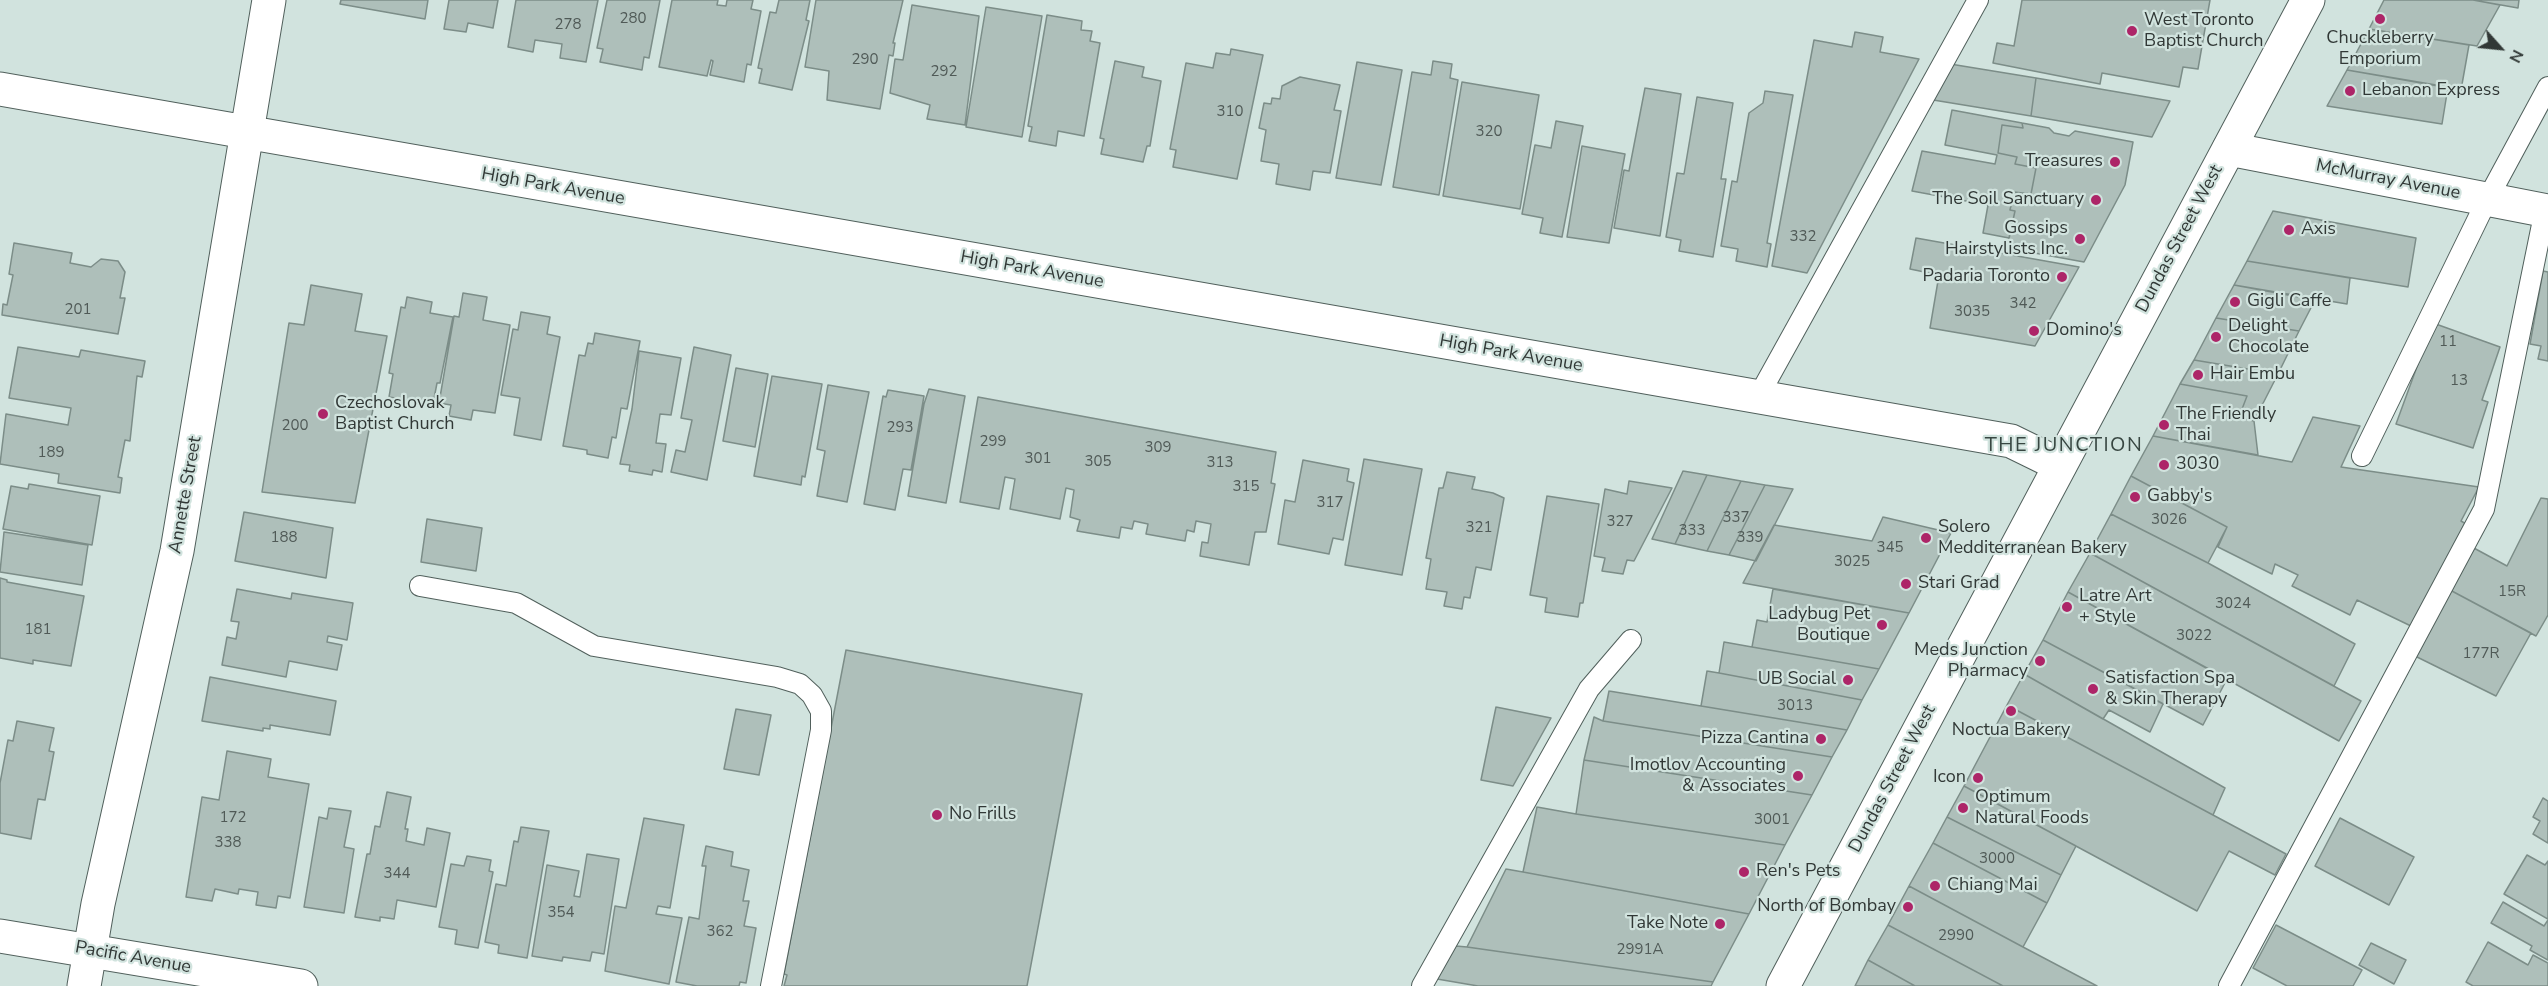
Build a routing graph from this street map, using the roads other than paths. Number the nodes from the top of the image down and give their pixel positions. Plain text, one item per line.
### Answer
1 (269, 0) edge
2 (1978, 0) edge
3 (2308, 0) edge
4 (2548, 87) edge
5 (0, 89) edge
6 (246, 133) junction
7 (2229, 149) junction
8 (2487, 200) junction
9 (2547, 210) edge
10 (1758, 397) junction
11 (2362, 456) dead end
12 (2060, 465) junction
13 (420, 586) dead end
14 (1631, 640) dead end
15 (0, 936) edge
16 (91, 951) junction
17 (84, 986) edge
18 (301, 986) edge
19 (771, 986) edge
20 (1422, 986) edge
21 (1783, 986) edge
22 (2229, 986) edge

1 - 6 street, Annette Street
2 - 10 lane
3 - 7 street, Dundas Street West
4 - 8 lane
5 - 6 street, High Park Avenue
6 - 10 street, High Park Avenue
6 - 16 street, Annette Street
7 - 8 street, McMurray Avenue
7 - 12 street, Dundas Street West
8 - 9 street, McMurray Avenue
8 - 11 lane
9 - 22 lane
10 - 12 street, High Park Avenue
12 - 21 street, Dundas Street West
13 - 19 lane
14 - 20 lane
15 - 16 street, Pacific Avenue
16 - 17 street, Annette Street
16 - 18 street, Pacific Avenue

